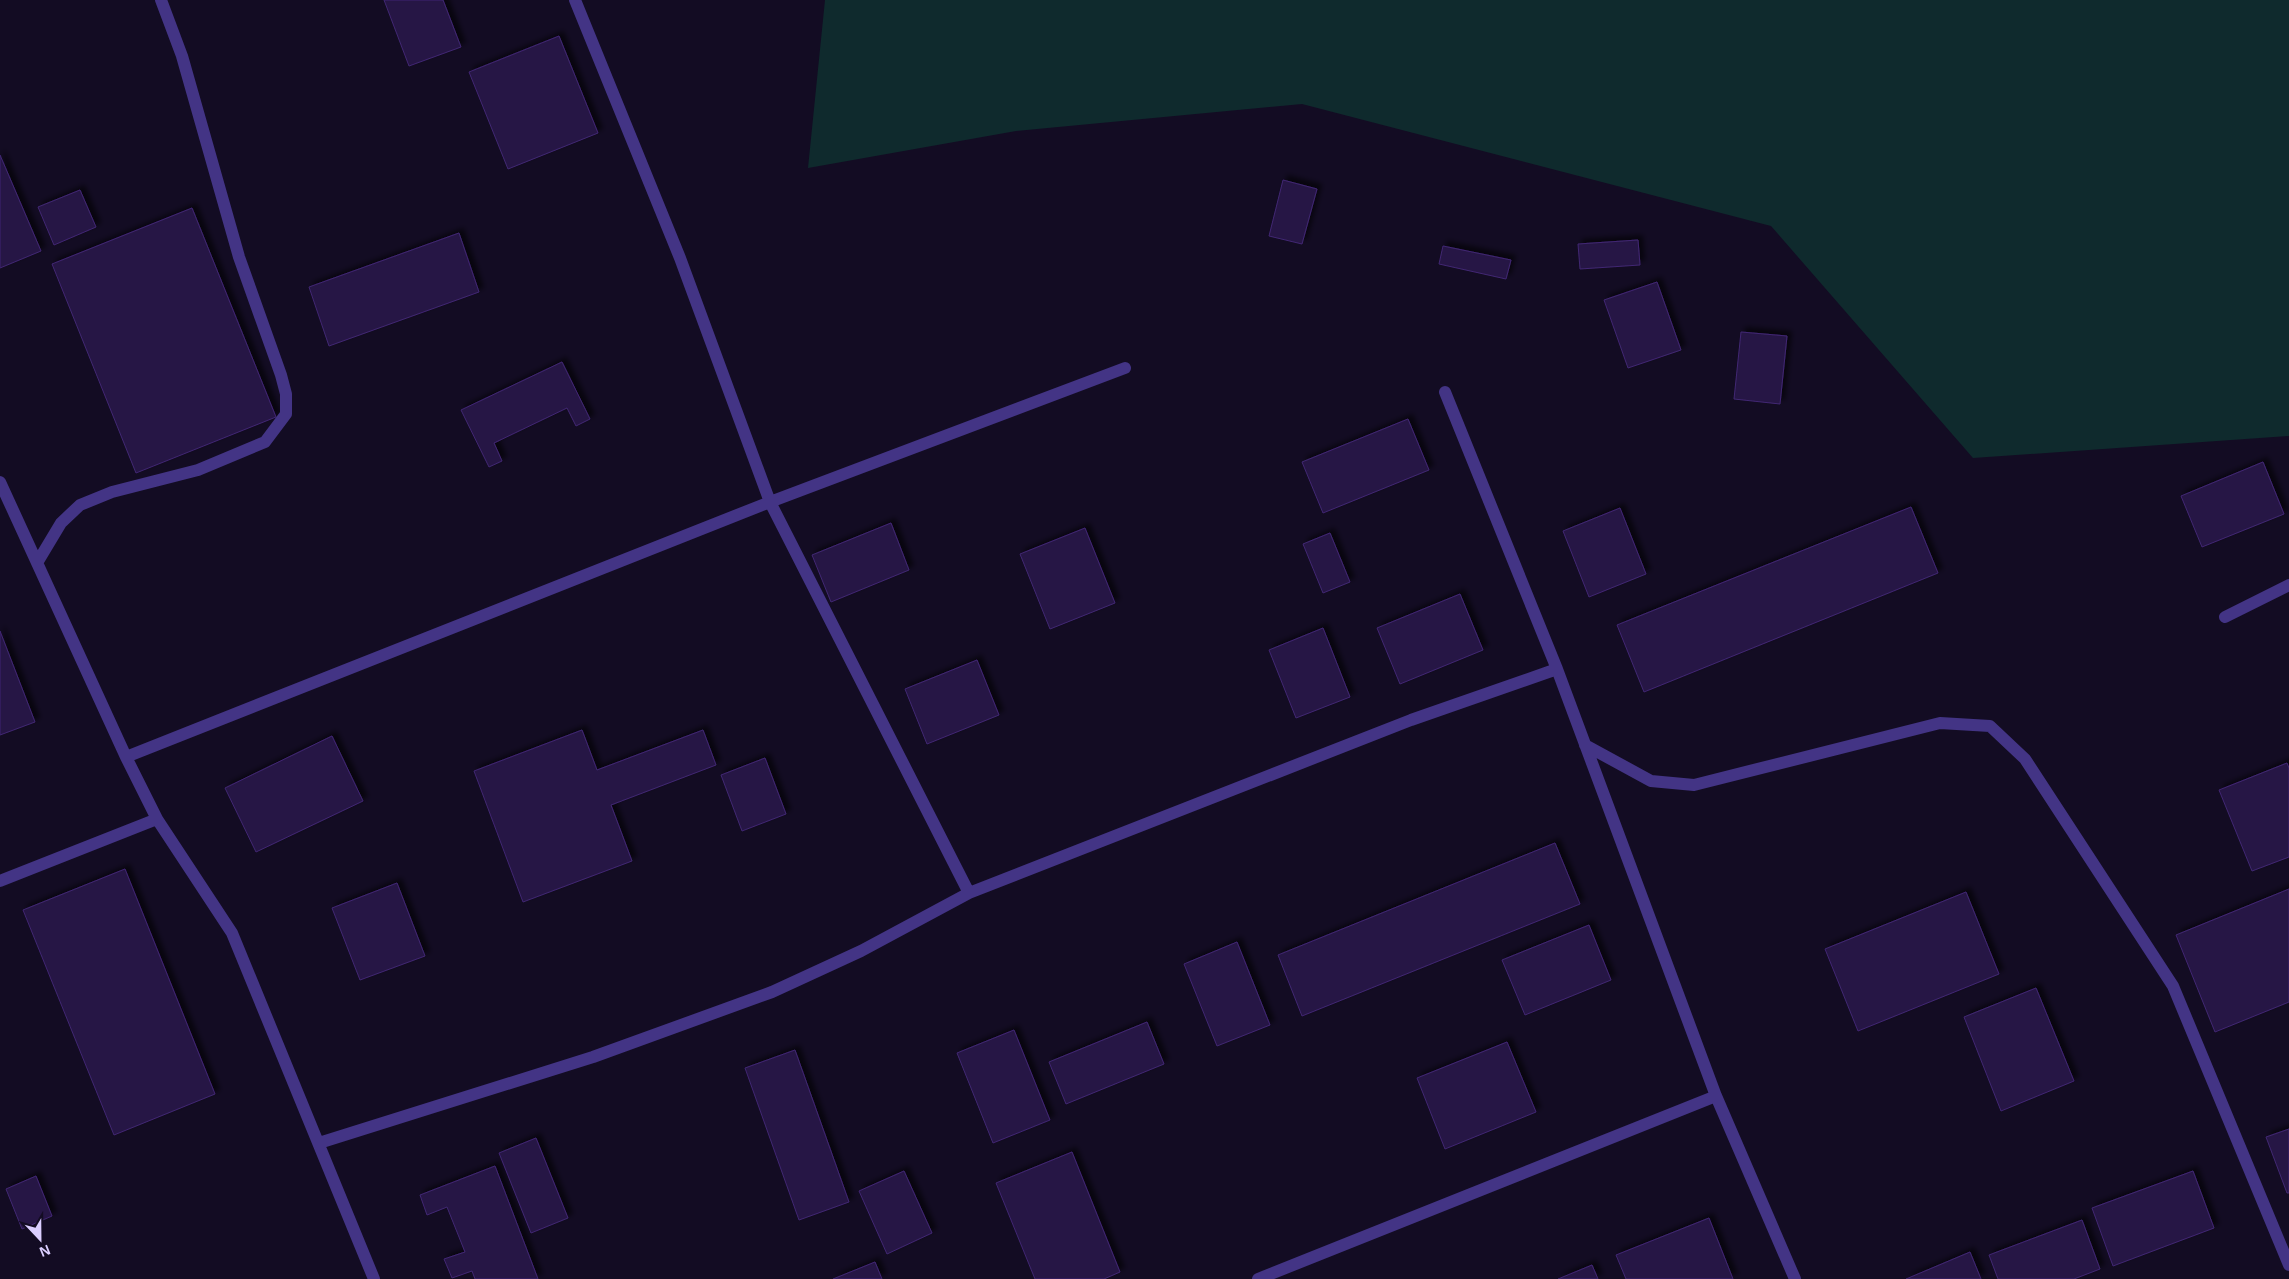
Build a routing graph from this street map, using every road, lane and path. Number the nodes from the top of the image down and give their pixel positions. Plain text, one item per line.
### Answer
1 (161, 0) edge
2 (575, 0) edge
3 (1125, 368) dead end
4 (1445, 392) dead end
5 (0, 482) edge
6 (770, 502) junction
7 (37, 563) junction
8 (2289, 584) edge
9 (2225, 616) dead end
10 (1557, 669) junction
11 (1585, 745) junction
12 (126, 758) junction
13 (157, 819) junction
14 (0, 881) edge
15 (969, 893) junction
16 (1716, 1096) junction
17 (318, 1143) junction
18 (2289, 1265) edge
19 (374, 1279) edge
20 (1258, 1279) edge
21 (1795, 1279) edge

1 - 7 street
2 - 6 street
3 - 6 street
4 - 10 street
5 - 7 street
6 - 12 street
6 - 15 street
7 - 12 street
8 - 9 street
10 - 11 street
10 - 15 street
11 - 16 street
11 - 18 street
12 - 13 street
13 - 14 street
13 - 17 street
15 - 17 street
16 - 20 street
16 - 21 street
17 - 19 street

